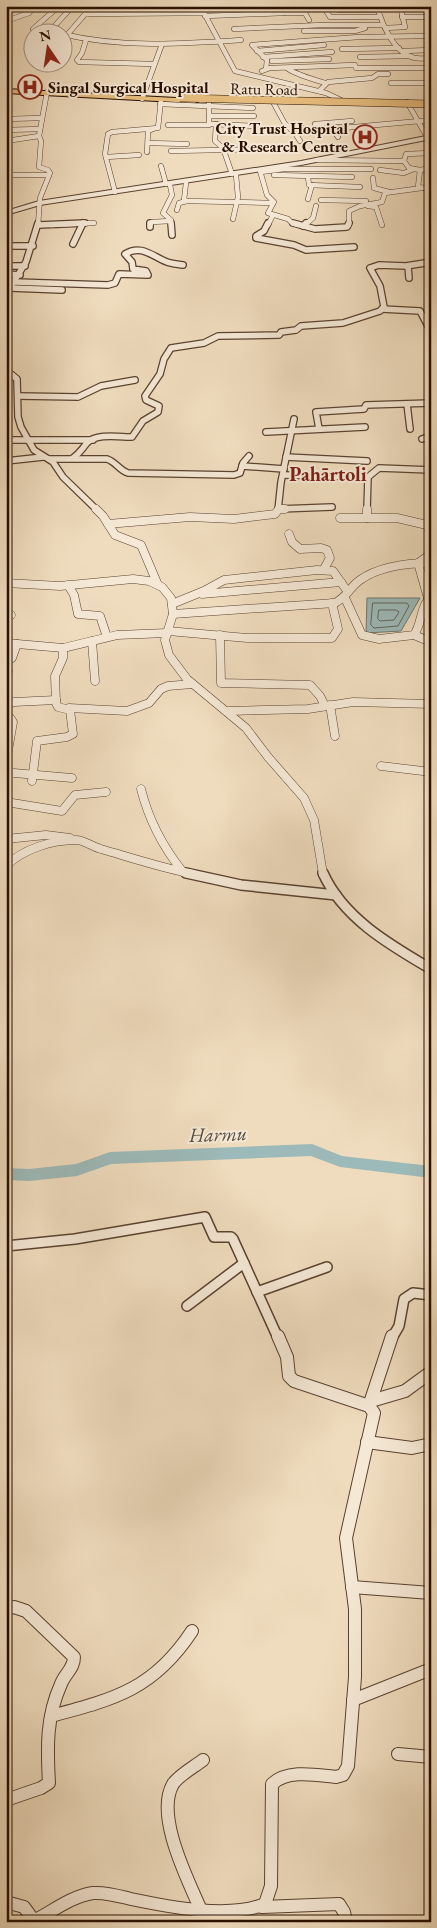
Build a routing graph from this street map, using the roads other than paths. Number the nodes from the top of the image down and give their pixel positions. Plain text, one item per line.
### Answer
1 (100, 6) edge
2 (137, 6) edge
3 (184, 6) edge
4 (231, 6) edge
5 (323, 6) edge
6 (58, 7) edge
7 (72, 7) edge
8 (87, 7) edge
9 (122, 7) edge
10 (276, 7) edge
11 (6, 8) edge
12 (33, 8) edge
13 (378, 8) edge
14 (400, 8) edge
15 (339, 10) dead end
16 (234, 12) dead end
17 (86, 13) junction
18 (185, 13) junction
19 (124, 14) junction
20 (138, 14) junction
21 (256, 14) junction
22 (285, 15) edge
23 (205, 16) junction
24 (431, 16) edge
25 (380, 17) junction
26 (402, 18) junction
27 (309, 20) dead end
28 (6, 21) edge
29 (41, 22) edge
30 (59, 22) edge
31 (268, 27) junction
32 (384, 27) junction
33 (72, 28) edge
34 (246, 28) junction
35 (234, 29) dead end
36 (423, 36) junction
37 (431, 36) edge
38 (72, 37) edge
39 (391, 37) junction
40 (86, 40) junction
41 (241, 40) dead end
42 (218, 42) junction
43 (162, 44) junction
44 (251, 45) junction
45 (324, 45) dead end
46 (221, 47) junction
47 (399, 48) junction
48 (342, 49) dead end
49 (431, 50) edge
50 (257, 51) junction
51 (404, 51) junction
52 (332, 52) dead end
53 (410, 56) junction
54 (263, 57) junction
55 (360, 57) dead end
56 (431, 58) edge
57 (329, 60) dead end
58 (267, 61) junction
59 (154, 64) junction
60 (331, 66) junction
61 (287, 68) junction
62 (431, 68) edge
63 (266, 69) junction
64 (396, 69) junction
65 (253, 77) junction
66 (339, 81) junction
67 (325, 83) junction
68 (391, 83) dead end
69 (431, 83) edge
70 (6, 90) edge
71 (319, 91) junction
72 (47, 93) junction
73 (142, 98) junction
74 (163, 100) junction
75 (341, 100) junction
76 (273, 102) junction
77 (209, 104) junction
78 (408, 104) junction
79 (431, 105) edge
80 (253, 108) dead end
81 (209, 116) junction
82 (254, 116) dead end
83 (42, 118) junction
84 (6, 119) edge
85 (431, 120) edge
86 (417, 121) junction
87 (401, 122) junction
88 (210, 124) junction
89 (216, 124) junction
90 (315, 124) dead end
91 (168, 125) dead end
92 (301, 125) dead end
93 (256, 126) dead end
94 (286, 126) junction
95 (40, 129) junction
96 (153, 129) junction
97 (6, 130) edge
98 (39, 136) junction
99 (338, 136) dead end
100 (429, 137) edge
101 (6, 141) edge
102 (300, 141) dead end
103 (148, 143) junction
104 (397, 143) junction
105 (187, 144) dead end
106 (274, 149) dead end
107 (172, 151) dead end
108 (224, 151) junction
109 (147, 152) dead end
110 (431, 153) edge
111 (406, 154) junction
112 (139, 155) dead end
113 (106, 157) junction
114 (317, 160) junction
115 (404, 161) junction
116 (301, 163) junction
117 (161, 166) dead end
118 (431, 168) edge
119 (371, 169) dead end
120 (417, 169) junction
121 (380, 170) dead end
122 (261, 172) junction
123 (6, 175) edge
124 (49, 175) junction
125 (234, 175) junction
126 (308, 176) junction
127 (352, 177) dead end
128 (373, 178) dead end
129 (186, 183) junction
130 (168, 185) junction
131 (312, 185) junction
132 (331, 186) junction
133 (422, 188) junction
134 (431, 188) edge
135 (116, 192) junction
136 (389, 192) junction
137 (330, 195) dead end
138 (308, 199) dead end
139 (321, 200) dead end
140 (187, 201) junction
141 (238, 202) junction
142 (273, 203) junction
143 (359, 203) junction
144 (39, 204) junction
145 (316, 206) dead end
146 (177, 210) dead end
147 (6, 215) edge
148 (273, 215) junction
149 (233, 219) dead end
150 (172, 221) junction
151 (83, 223) junction
152 (94, 223) dead end
153 (39, 224) junction
154 (382, 225) dead end
155 (303, 226) junction
156 (150, 227) dead end
157 (172, 235) dead end
158 (73, 244) dead end
159 (6, 246) edge
160 (33, 246) junction
161 (354, 247) dead end
162 (431, 262) edge
163 (183, 265) dead end
164 (6, 266) edge
165 (25, 266) junction
166 (408, 266) junction
167 (6, 274) edge
168 (20, 275) junction
169 (409, 278) dead end
170 (15, 282) junction
171 (10, 288) junction
172 (62, 290) dead end
173 (6, 294) edge
174 (382, 309) junction
175 (428, 326) dead end
176 (6, 370) edge
177 (135, 380) dead end
178 (18, 396) junction
179 (431, 403) edge
180 (407, 404) junction
181 (294, 419) dead end
182 (365, 427) dead end
183 (319, 429) junction
184 (410, 429) dead end
185 (292, 431) junction
186 (266, 432) dead end
187 (431, 436) edge
188 (422, 439) dead end
189 (6, 440) edge
190 (27, 440) junction
191 (93, 440) junction
192 (250, 456) dead end
193 (286, 457) junction
194 (47, 458) junction
195 (73, 458) junction
196 (6, 461) edge
197 (367, 461) dead end
198 (242, 466) junction
199 (431, 470) edge
200 (283, 472) junction
201 (368, 477) junction
202 (332, 507) dead end
203 (280, 509) junction
204 (340, 518) dead end
205 (367, 518) junction
206 (108, 524) junction
207 (429, 526) edge
208 (289, 534) dead end
209 (431, 535) edge
210 (431, 554) edge
211 (418, 563) junction
212 (431, 563) edge
213 (324, 569) junction
214 (341, 582) junction
215 (6, 583) edge
216 (68, 585) junction
217 (158, 585) junction
218 (196, 594) junction
219 (346, 595) junction
220 (430, 598) edge
221 (332, 603) junction
222 (172, 604) junction
223 (173, 614) junction
224 (168, 632) junction
225 (220, 635) junction
226 (414, 635) junction
227 (107, 636) junction
228 (92, 641) junction
229 (431, 642) edge
230 (6, 643) edge
231 (17, 644) junction
232 (63, 648) junction
233 (6, 664) edge
234 (95, 681) dead end
235 (6, 683) edge
236 (192, 684) junction
237 (56, 700) junction
238 (431, 704) edge
239 (327, 706) junction
240 (69, 708) junction
241 (6, 711) edge
242 (229, 711) junction
243 (335, 736) dead end
244 (7, 756) edge
245 (381, 766) dead end
246 (431, 772) edge
247 (14, 773) dead end
248 (33, 778) junction
249 (72, 778) dead end
250 (141, 789) dead end
251 (106, 792) dead end
252 (6, 802) edge
253 (6, 839) edge
254 (78, 840) junction
255 (6, 866) edge
256 (182, 872) junction
257 (336, 895) junction
258 (431, 969) edge
259 (6, 1246) edge
260 (244, 1263) junction
261 (327, 1267) dead end
262 (257, 1292) junction
263 (431, 1295) edge
264 (187, 1306) dead end
265 (431, 1372) edge
266 (370, 1404) junction
267 (366, 1442) junction
268 (431, 1444) edge
269 (352, 1587) junction
270 (431, 1593) edge
271 (6, 1609) edge
272 (192, 1631) dead end
273 (431, 1668) edge
274 (353, 1700) junction
275 (51, 1716) junction
276 (398, 1754) dead end
277 (431, 1757) edge
278 (203, 1760) dead end
279 (6, 1800) edge
280 (6, 1902) edge
281 (262, 1907) junction
282 (200, 1908) junction
283 (35, 1922) edge
284 (346, 1922) edge

1 - 8 street
2 - 20 street
3 - 18 street
4 - 16 street
5 - 25 street
6 - 7 street
6 - 12 street
6 - 29 street
7 - 8 street
7 - 30 street
8 - 17 street
9 - 19 street
10 - 22 street
11 - 12 street
12 - 28 street
13 - 14 street
13 - 15 street
13 - 25 street
14 - 26 street
17 - 19 street
17 - 33 street
18 - 20 street
18 - 23 street
19 - 20 street
21 - 22 street
21 - 23 street
21 - 31 street
22 - 27 street
22 - 31 street
22 - 32 street
23 - 42 street
24 - 26 street
25 - 32 street
26 - 32 street
31 - 34 street
32 - 34 street
32 - 39 street
34 - 35 street
36 - 37 street
36 - 39 street
36 - 49 street
38 - 40 street
39 - 44 street
39 - 47 street
40 - 43 street
40 - 59 street
41 - 42 street
42 - 43 street
42 - 46 street
43 - 59 street
44 - 46 street
44 - 50 street
45 - 50 street
46 - 65 street
47 - 48 street
47 - 51 street
49 - 51 street
50 - 54 street
51 - 53 street
52 - 54 street
53 - 55 street
53 - 56 street
54 - 58 street
57 - 58 street
58 - 63 street
59 - 73 street
60 - 61 street
60 - 64 street
60 - 66 street
61 - 63 street
61 - 67 street
62 - 64 street
63 - 65 street
64 - 66 street
65 - 71 street
66 - 67 street
67 - 71 street
68 - 69 street
70 - 72 main road, Ratu Road
71 - 75 street
72 - 73 main road, Ratu Road
72 - 83 street
73 - 74 main road, Ratu Road
74 - 75 main road, Ratu Road
74 - 77 main road, Ratu Road
74 - 79 main road, bridge
74 - 96 street
75 - 78 main road, Ratu Road
76 - 77 main road, Ratu Road
76 - 78 main road, Ratu Road
76 - 94 street
77 - 80 street
77 - 81 street
78 - 79 main road, Ratu Road
78 - 86 street
81 - 82 street
81 - 88 street
83 - 84 street
83 - 95 street
85 - 86 street
86 - 87 street
86 - 100 street
87 - 90 street
87 - 99 street
88 - 89 street
88 - 91 street
89 - 93 street
89 - 108 street
92 - 94 street
94 - 102 street
95 - 97 street
95 - 98 street
96 - 103 street
96 - 113 street
98 - 101 street
98 - 124 street
100 - 104 street
103 - 105 street
103 - 109 street
104 - 111 street
104 - 114 street
106 - 108 street
107 - 108 street
108 - 125 street
110 - 111 street
111 - 115 street
112 - 113 street
113 - 135 street
114 - 115 street
114 - 116 street
115 - 120 street
116 - 122 street
116 - 125 street
117 - 130 street
118 - 120 street
119 - 122 street
120 - 121 street
120 - 133 street
122 - 125 street
122 - 126 street
122 - 142 street
123 - 124 street
124 - 144 street
125 - 129 street
125 - 130 street
125 - 141 street
126 - 127 street
126 - 131 street
128 - 136 street
129 - 130 street
129 - 140 street
130 - 135 street
130 - 144 street
130 - 150 street
131 - 132 street
131 - 138 street
132 - 137 street
132 - 143 street
133 - 134 street
133 - 136 street
135 - 144 street
136 - 143 street
139 - 143 street
140 - 141 street
140 - 146 street
141 - 142 street
141 - 149 street
142 - 148 street
143 - 154 street
143 - 155 street
144 - 147 street
144 - 153 street
145 - 155 street
148 - 155 street
148 - 161 street
150 - 156 street
150 - 157 street
151 - 152 street
151 - 153 street
151 - 158 street
153 - 160 street
159 - 160 street
160 - 165 street
162 - 166 street
163 - 170 street
164 - 165 street
165 - 168 street
166 - 169 street
166 - 174 street
167 - 168 street
168 - 170 street
170 - 171 street
171 - 172 street
171 - 173 street
174 - 175 street
174 - 191 street
176 - 178 street
177 - 178 street
178 - 190 street
179 - 180 street
180 - 183 street
180 - 184 street
181 - 185 street
182 - 183 street
183 - 185 street
185 - 186 street
185 - 193 street
187 - 188 street
189 - 190 street
190 - 191 street
190 - 194 street
191 - 195 street
192 - 198 street
193 - 197 street
193 - 200 street
194 - 195 street
194 - 196 street
194 - 206 street
195 - 198 street
198 - 200 street
199 - 201 street
200 - 201 street
200 - 203 street
201 - 205 street
202 - 203 street
203 - 206 street
204 - 205 street
205 - 207 street
206 - 217 street
207 - 209 street
208 - 213 street
210 - 211 street
211 - 212 street
211 - 219 street
211 - 220 street
213 - 214 street
213 - 218 street
214 - 218 street
214 - 219 street
215 - 216 street
216 - 217 street
216 - 227 street
217 - 222 street
218 - 222 street
219 - 221 street
219 - 226 street
220 - 226 street
221 - 223 street
221 - 225 street
222 - 223 street
223 - 224 street
224 - 225 street
224 - 227 street
224 - 236 street
225 - 239 street
226 - 229 street
227 - 228 street
228 - 232 street
228 - 234 street
230 - 231 street
231 - 232 street
231 - 233 street
232 - 237 street
233 - 235 street
236 - 240 street
236 - 242 street
237 - 240 street
237 - 241 street
238 - 239 street
239 - 242 street
239 - 243 street
240 - 248 street
241 - 244 street
242 - 257 street
245 - 246 street
247 - 248 street
248 - 249 street
250 - 256 street
251 - 252 street
253 - 254 street
254 - 255 street
254 - 256 street
256 - 257 street
257 - 258 street
259 - 260 street
260 - 262 street
260 - 264 street
261 - 262 street
262 - 266 street
263 - 266 street
265 - 266 street
266 - 267 street
267 - 268 street
267 - 269 street
269 - 270 street
269 - 274 street
271 - 275 street
272 - 275 street
273 - 274 street
274 - 281 street
275 - 279 street
276 - 277 street
278 - 282 street
280 - 283 street
281 - 282 street
281 - 284 street
282 - 283 street

